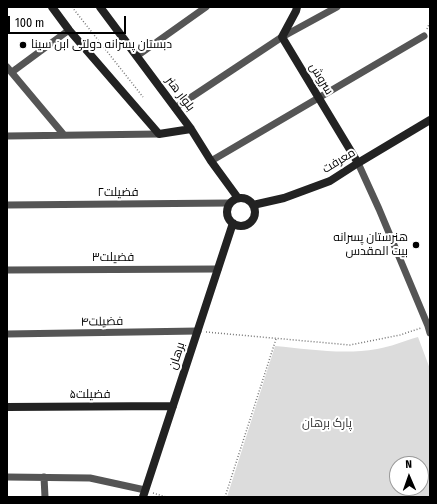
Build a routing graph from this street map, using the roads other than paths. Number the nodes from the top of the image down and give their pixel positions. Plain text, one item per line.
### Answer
1 (52, 7) edge
2 (100, 7) edge
3 (206, 7) edge
4 (297, 7) edge
5 (337, 7) edge
6 (69, 30) junction
7 (424, 36) dead end
8 (282, 37) junction
9 (137, 56) junction
10 (9, 69) edge
11 (319, 99) junction
12 (175, 108) junction
13 (430, 120) edge
14 (191, 129) junction
15 (159, 134) junction
16 (64, 135) junction
17 (7, 136) edge
18 (212, 161) junction
19 (358, 163) junction
20 (238, 198) junction
21 (230, 203) junction
22 (7, 205) edge
23 (253, 205) junction
24 (234, 223) junction
25 (218, 269) junction
26 (7, 270) edge
27 (429, 328) edge
28 (198, 331) junction
29 (7, 334) edge
30 (173, 406) junction
31 (7, 407) edge
32 (44, 477) junction
33 (7, 478) edge
34 (144, 494) edge
35 (45, 497) edge

1 - 6 street
2 - 9 street, بلوار هنر
3 - 9 street
4 - 8 street
5 - 8 street
6 - 10 street
6 - 15 street
7 - 11 street
8 - 11 street, سروش
8 - 12 street
9 - 12 street, بلوار هنر
10 - 16 street
11 - 18 street
11 - 19 street, سروش
12 - 14 street, بلوار هنر
13 - 19 street, معرفت
14 - 15 street
14 - 18 street, بلوار هنر
15 - 16 street
16 - 17 street
18 - 20 street, بلوار هنر
19 - 23 street, معرفت
19 - 27 street
20 - 21 street
20 - 23 street
21 - 22 street, فضیلت۲
21 - 24 street
23 - 24 street
24 - 25 street, برهان
25 - 26 street, فضیلت۳
25 - 28 street, برهان
28 - 29 street, فضیلت۴
28 - 30 street, برهان
30 - 31 street, فضیلت۵
30 - 34 street, برهان
32 - 33 street
32 - 34 street
32 - 35 street

